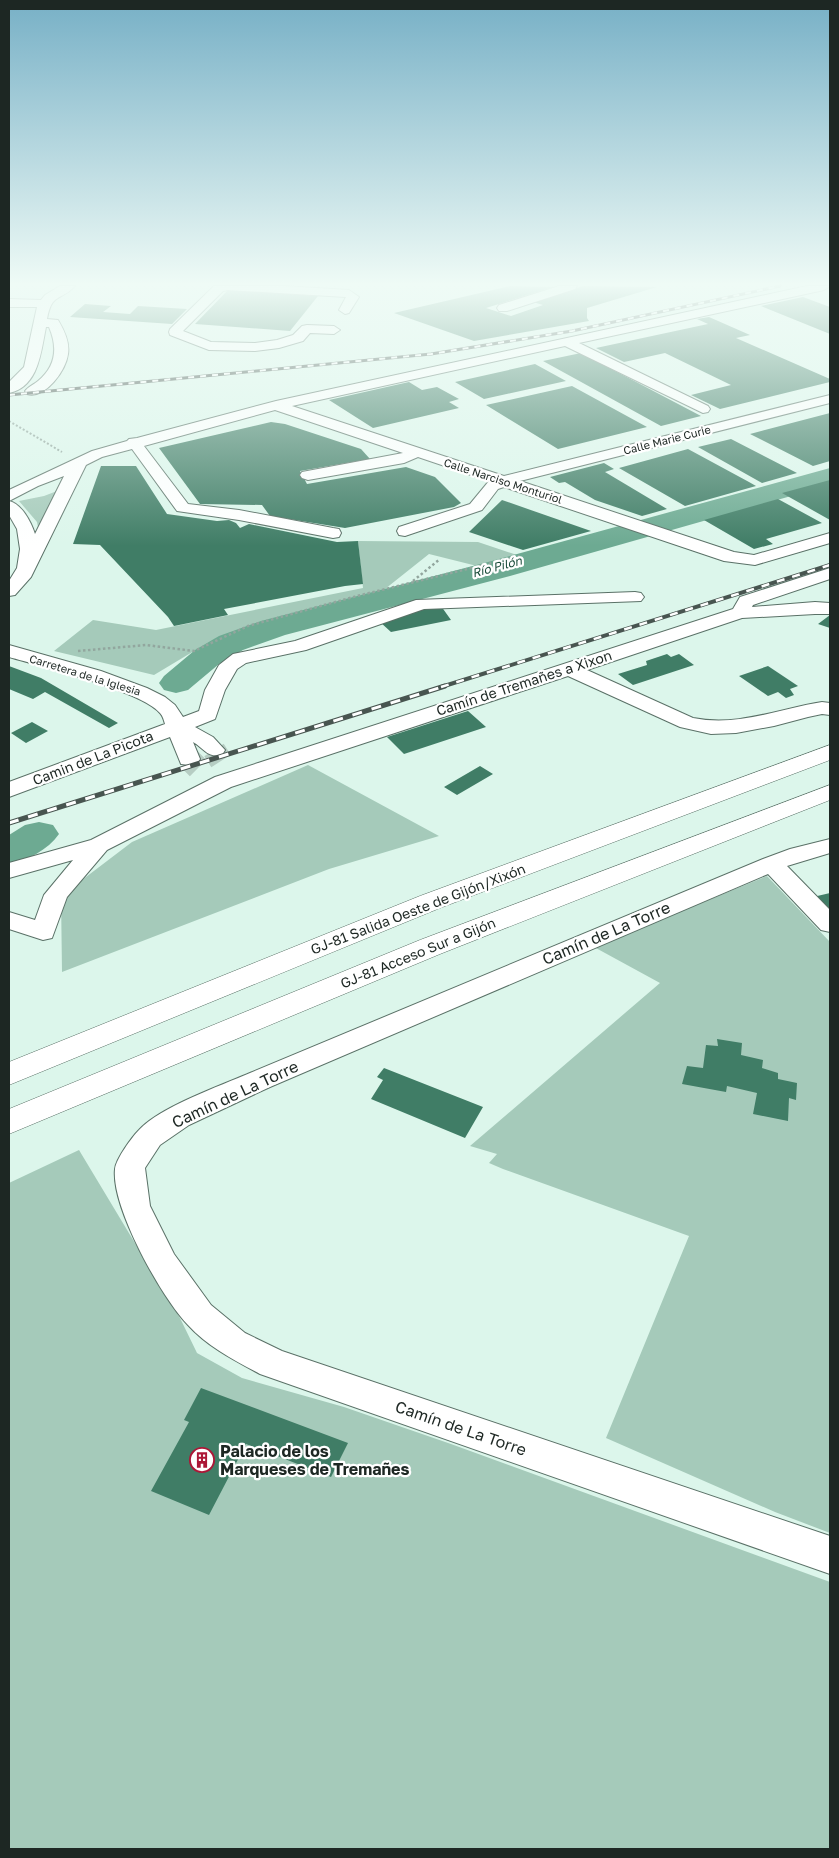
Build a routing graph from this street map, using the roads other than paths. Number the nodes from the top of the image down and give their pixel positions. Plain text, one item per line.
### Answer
1 (27, 373) edge
2 (51, 373) edge
3 (425, 373) edge
4 (629, 373) edge
5 (9, 389) edge
6 (32, 391) dead end
7 (318, 396) junction
8 (830, 399) edge
9 (276, 405) junction
10 (702, 409) dead end
11 (314, 418) junction
12 (134, 442) junction
13 (417, 452) junction
14 (80, 462) junction
15 (308, 475) dead end
16 (71, 477) junction
17 (503, 481) junction
18 (32, 483) junction
19 (9, 485) edge
20 (9, 497) edge
21 (9, 506) edge
22 (405, 531) dead end
23 (333, 533) dead end
24 (830, 538) edge
25 (28, 563) junction
26 (830, 573) edge
27 (9, 591) edge
28 (635, 597) dead end
29 (830, 609) edge
30 (740, 613) junction
31 (9, 651) edge
32 (569, 669) junction
33 (830, 709) edge
34 (177, 726) junction
35 (830, 752) edge
36 (210, 765) junction
37 (9, 768) edge
38 (32, 782) junction
39 (9, 790) edge
40 (830, 792) edge
41 (99, 845) junction
42 (830, 846) edge
43 (771, 864) junction
44 (9, 871) edge
45 (9, 920) edge
46 (830, 924) edge
47 (9, 1074) edge
48 (9, 1122) edge
49 (830, 1555) edge

1 - 5 street
2 - 6 street
3 - 7 street
4 - 10 street
7 - 9 street
7 - 11 street
8 - 17 street, Calle Marie Curie
9 - 11 street, Calle Narciso Monturiol
9 - 12 street
11 - 13 street, Calle Narciso Monturiol
12 - 14 street
12 - 23 street
13 - 15 street
13 - 17 street, Calle Narciso Monturiol
14 - 16 street
14 - 18 street
16 - 20 street
16 - 25 street
17 - 22 street
17 - 24 street, Calle Narciso Monturiol
18 - 19 street
18 - 20 street
21 - 25 street
25 - 27 street
26 - 30 street
28 - 34 street, Camin de La Picota
29 - 30 street, Camín de Tremañes a Xixon
30 - 32 street, Camín de Tremañes a Xixon
31 - 34 street, Carretera de la Iglesia
32 - 33 street
32 - 36 street, Camín de Tremañes a Xixon
34 - 36 street, Carretera de la Iglesia
34 - 38 street, Camin de La Picota
35 - 47 highway, GJ-81 Salida Oeste de Gijón/Xixón
36 - 41 street, Camín de Tremañes a Xixon
37 - 38 street
38 - 39 street, Camin de La Picota
40 - 48 highway, GJ-81 Acceso Sur a Gijón
41 - 44 street
41 - 45 street
42 - 43 street, Camín de La Torre
43 - 46 street
43 - 49 street, Camín de La Torre

